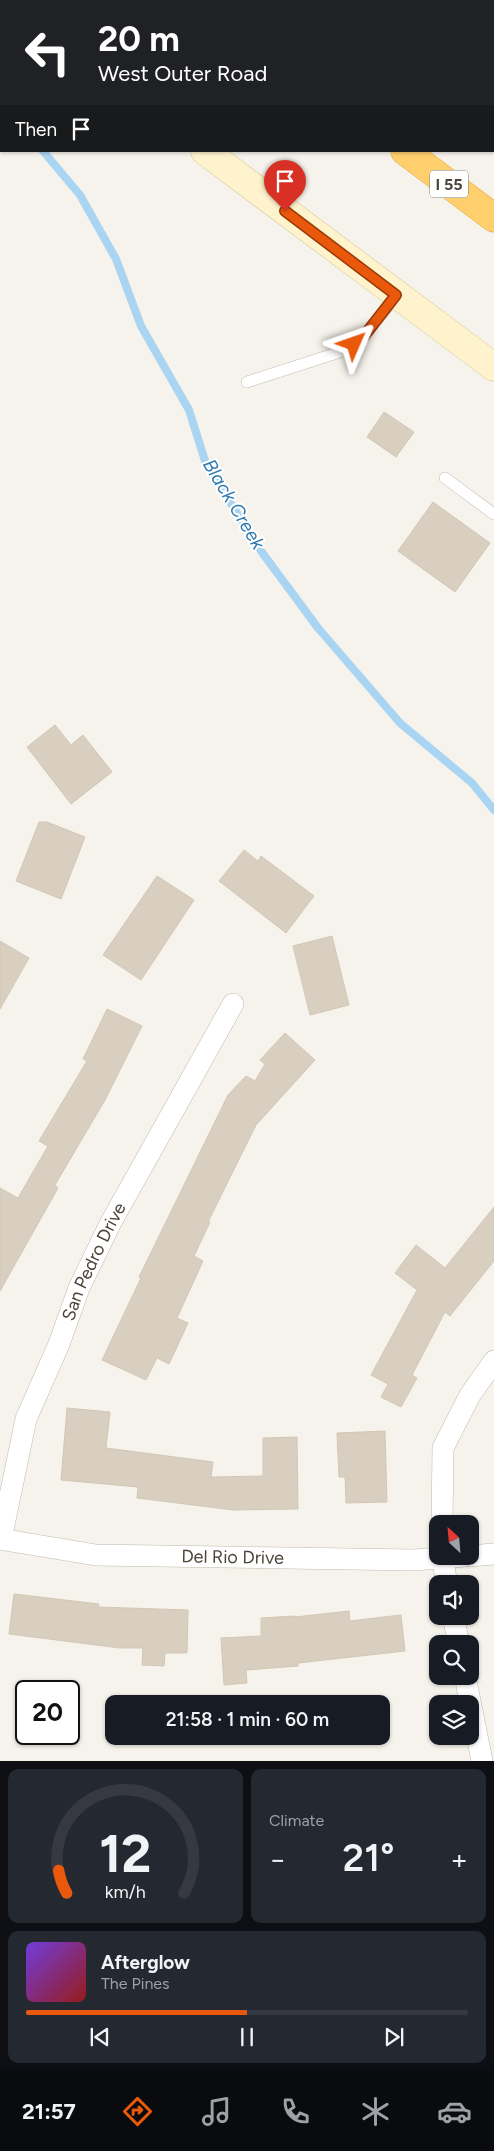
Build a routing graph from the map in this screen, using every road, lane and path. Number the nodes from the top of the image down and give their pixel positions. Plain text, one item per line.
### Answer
1 (206, 152) edge
2 (406, 152) edge
3 (494, 218) edge
4 (396, 295) junction
5 (494, 367) edge
6 (247, 382) dead end
7 (445, 478) dead end
8 (494, 514) edge
9 (233, 1004) dead end
10 (494, 1361) edge
11 (442, 1515) edge
12 (0, 1539) edge
13 (494, 1554) edge
14 (479, 1555) edge
15 (429, 1558) edge
16 (467, 1685) edge
17 (482, 1761) edge

1 - 4 street
2 - 3 highway, I 55
4 - 5 street
4 - 6 lane
7 - 8 lane
9 - 12 street, San Pedro Drive
10 - 11 street
12 - 15 street, Del Rio Drive
13 - 14 street
16 - 17 street

